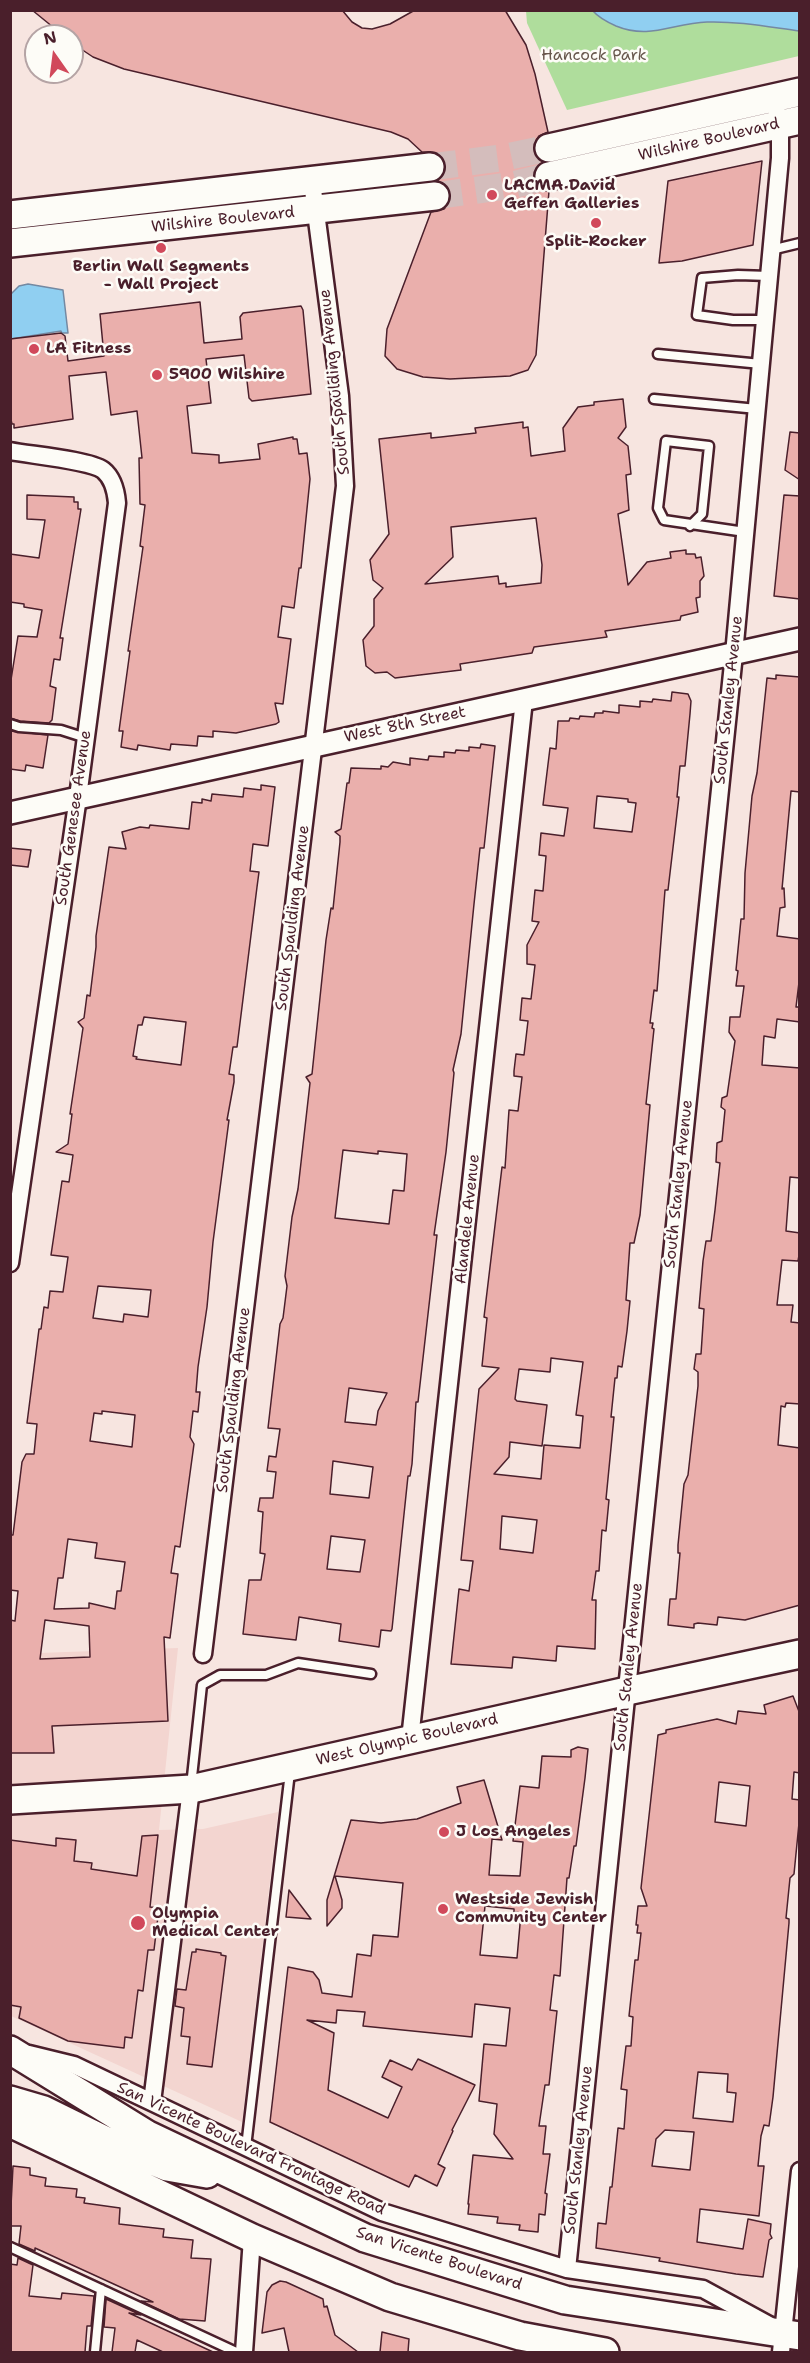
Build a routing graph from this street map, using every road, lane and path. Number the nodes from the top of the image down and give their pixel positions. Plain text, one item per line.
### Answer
1 (800, 92) edge
2 (773, 98) junction
3 (790, 122) edge
4 (549, 148) tunnel mouth
5 (430, 167) tunnel mouth
6 (549, 176) tunnel mouth
7 (312, 182) junction
8 (435, 196) tunnel mouth
9 (315, 210) junction
10 (10, 215) edge
11 (10, 243) edge
12 (800, 243) edge
13 (771, 250) junction
14 (769, 276) junction
15 (765, 320) junction
16 (658, 354) dead end
17 (761, 364) junction
18 (654, 399) dead end
19 (757, 409) junction
20 (10, 451) edge
21 (690, 526) junction
22 (746, 532) junction
23 (800, 639) edge
24 (735, 654) junction
25 (524, 700) junction
26 (10, 724) edge
27 (86, 738) junction
28 (315, 744) junction
29 (78, 797) junction
30 (10, 813) edge
31 (10, 1263) edge
32 (203, 1654) dead end
33 (800, 1654) edge
34 (371, 1674) dead end
35 (627, 1691) junction
36 (410, 1739) junction
37 (291, 1767) junction
38 (190, 1789) junction
39 (10, 1800) edge
40 (10, 2050) edge
41 (10, 2100) edge
42 (152, 2102) junction
43 (10, 2123) edge
44 (246, 2147) junction
45 (800, 2171) edge
46 (247, 2182) junction
47 (798, 2199) edge
48 (252, 2238) junction
49 (10, 2247) edge
50 (567, 2269) junction
51 (101, 2289) junction
52 (790, 2337) edge
53 (519, 2344) edge
54 (95, 2352) edge
55 (236, 2352) edge
56 (244, 2352) edge
57 (606, 2352) edge

1 - 2 main road, Wilshire Boulevard
2 - 3 street, South Stanley Avenue
2 - 4 main road, Wilshire Boulevard
3 - 6 main road, Wilshire Boulevard
3 - 13 street, South Stanley Avenue
5 - 7 main road, Wilshire Boulevard
7 - 9 street, South Spaulding Avenue
7 - 10 main road, Wilshire Boulevard
8 - 9 main road, Wilshire Boulevard
9 - 11 main road, Wilshire Boulevard
9 - 28 street, South Spaulding Avenue
12 - 13 lane
13 - 14 street, South Stanley Avenue
14 - 15 street, South Stanley Avenue
14 - 15 lane
15 - 17 street, South Stanley Avenue
16 - 17 lane
17 - 19 street, South Stanley Avenue
18 - 19 lane
19 - 22 street, South Stanley Avenue
20 - 27 street, South Genesee Avenue
21 - 21 lane
21 - 22 lane
22 - 24 street, South Stanley Avenue
23 - 24 street, West 8th Street
24 - 25 street, West 8th Street
24 - 35 street, South Stanley Avenue
25 - 28 street, West 8th Street
25 - 36 street, Alandele Avenue
26 - 27 lane
27 - 29 street, South Genesee Avenue
28 - 29 street, West 8th Street
28 - 32 street, South Spaulding Avenue
29 - 30 street, West 8th Street
29 - 31 street, South Genesee Avenue
33 - 35 main road, West Olympic Boulevard
34 - 38 lane
35 - 36 main road, West Olympic Boulevard
35 - 50 street, South Stanley Avenue
36 - 37 main road, West Olympic Boulevard
37 - 38 main road, West Olympic Boulevard
37 - 44 lane
38 - 39 main road, West Olympic Boulevard
38 - 42 street
40 - 42 street, San Vicente Boulevard Frontage Road
40 - 46 main road, San Vicente Boulevard
41 - 46 main road
42 - 44 street, San Vicente Boulevard Frontage Road
43 - 48 main road
44 - 50 street, San Vicente Boulevard Frontage Road
45 - 47 street
46 - 52 main road, San Vicente Boulevard
47 - 52 street
48 - 53 main road
48 - 56 street
49 - 51 lane
50 - 52 street, San Vicente Boulevard Frontage Road
51 - 54 lane
51 - 55 lane
53 - 57 main road

